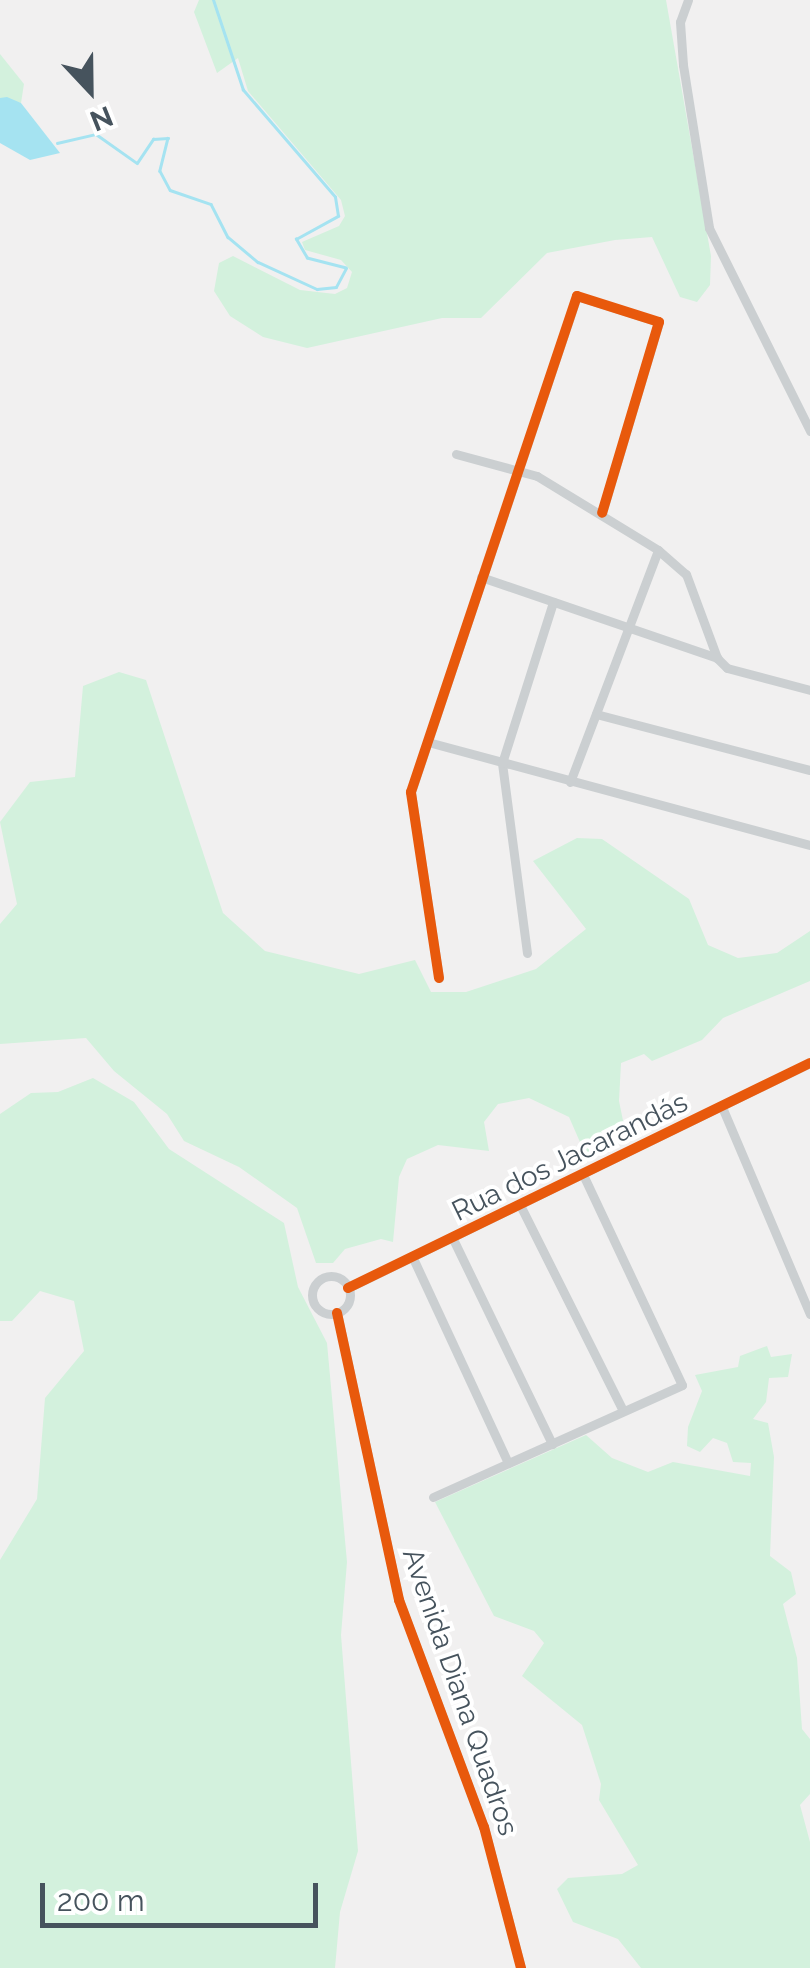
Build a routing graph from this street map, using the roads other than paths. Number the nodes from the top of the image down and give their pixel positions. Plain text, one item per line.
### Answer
1 (688, 0) edge
2 (810, 431) edge
3 (456, 454) dead end
4 (516, 470) junction
5 (602, 513) junction
6 (658, 550) junction
7 (481, 577) junction
8 (553, 602) junction
9 (629, 628) junction
10 (717, 658) junction
11 (810, 690) edge
12 (596, 714) junction
13 (428, 742) junction
14 (502, 763) junction
15 (810, 770) edge
16 (570, 782) junction
17 (810, 844) edge
18 (528, 953) dead end
19 (439, 978) dead end
20 (810, 1063) edge
21 (722, 1108) junction
22 (584, 1177) junction
23 (521, 1207) junction
24 (452, 1239) junction
25 (412, 1256) junction
26 (348, 1288) junction
27 (337, 1313) junction
28 (810, 1314) edge
29 (623, 1411) junction
30 (552, 1444) junction
31 (508, 1463) junction
32 (433, 1496) dead end
33 (520, 1968) edge

1 - 2 street
3 - 4 street
4 - 5 street
4 - 5 street
4 - 7 street
5 - 6 street
6 - 9 street
6 - 10 street
7 - 8 street
7 - 13 street
8 - 9 street
8 - 14 street
9 - 10 street
9 - 12 street
10 - 11 street
12 - 15 street
12 - 16 street
13 - 14 street
13 - 19 street
14 - 16 street
14 - 18 street
16 - 17 street
20 - 21 street, Rua dos Jacarandás
21 - 22 street, Rua dos Jacarandás
21 - 28 street
22 - 23 street, Rua dos Jacarandás
22 - 29 street
23 - 24 street, Rua dos Jacarandás
23 - 29 street
24 - 25 street, Rua dos Jacarandás
24 - 30 street
25 - 26 street, Rua dos Jacarandás
25 - 31 street
26 - 27 street
26 - 27 street, Avenida Diana Quadros
27 - 33 street, Avenida Diana Quadros
29 - 30 street
30 - 31 street
31 - 32 street

